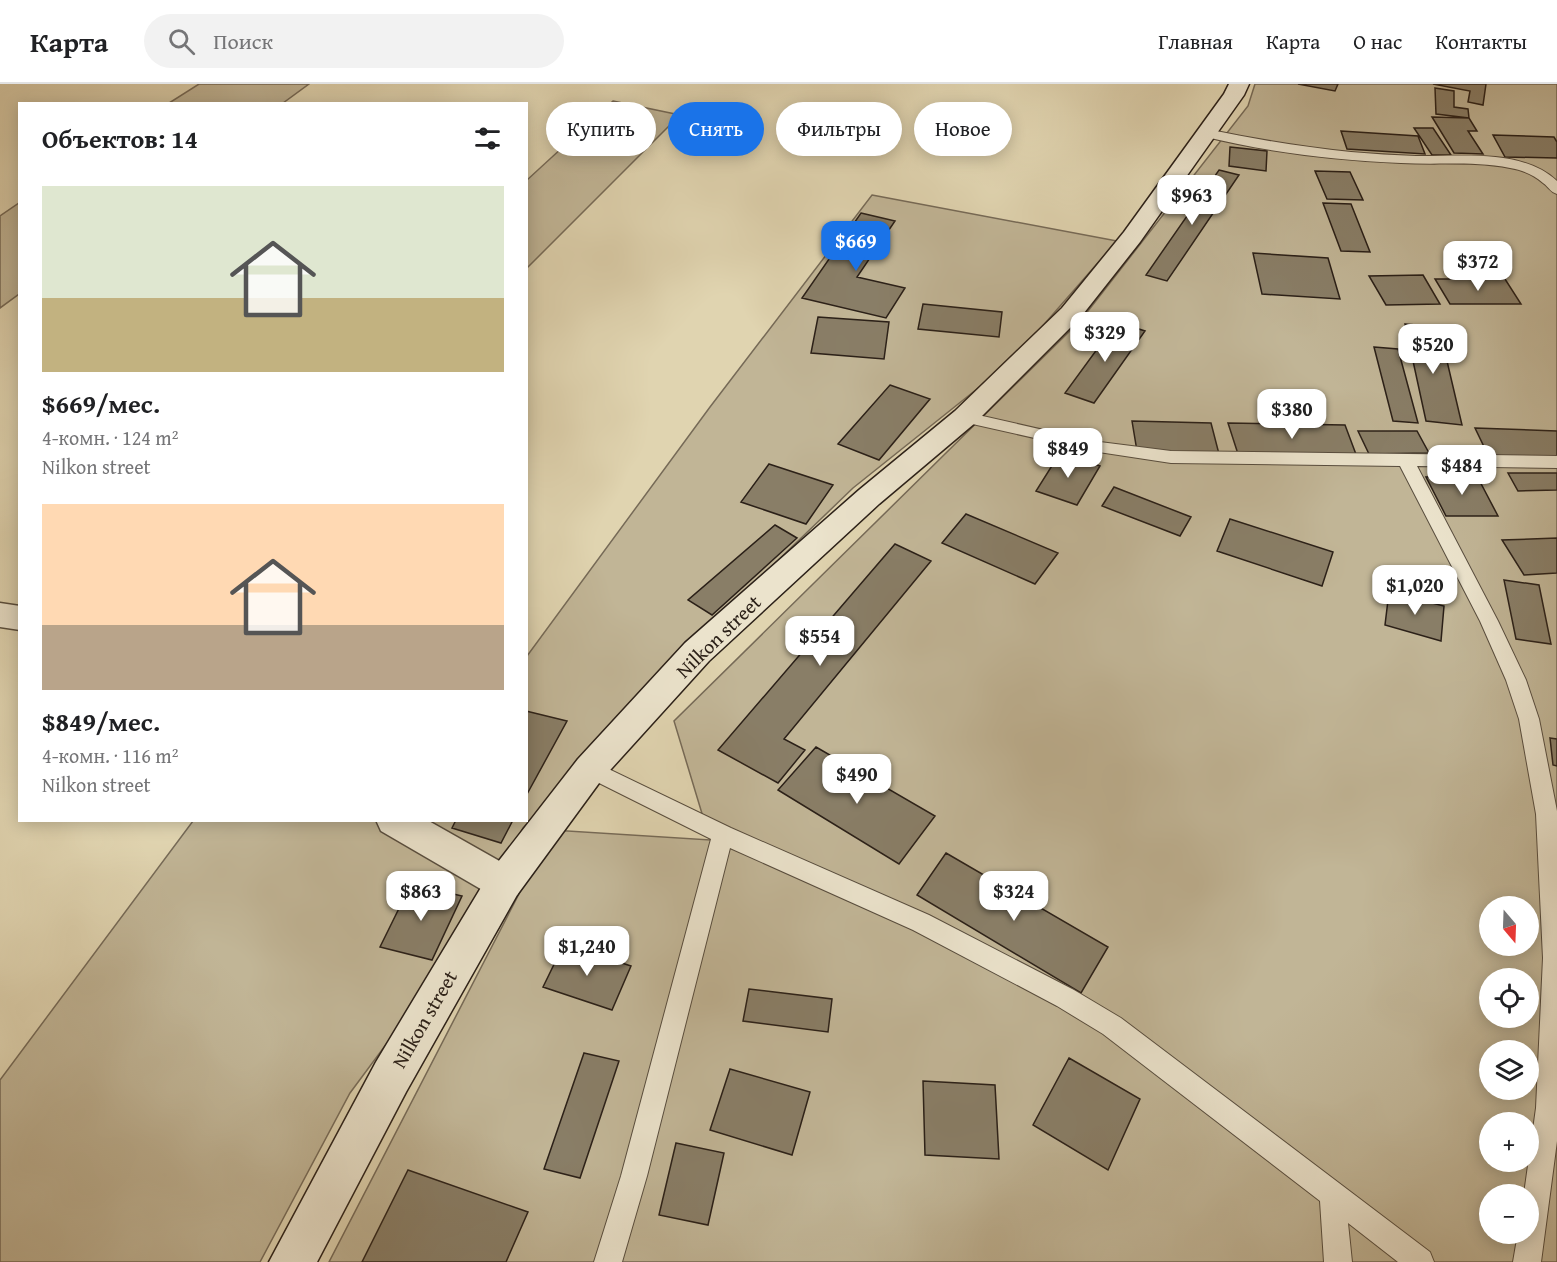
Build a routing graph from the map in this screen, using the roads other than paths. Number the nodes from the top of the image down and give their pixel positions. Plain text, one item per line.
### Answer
1 (1239, 84) edge
2 (1206, 133) junction
3 (1557, 190) edge
4 (965, 417) junction
5 (1406, 461) junction
6 (1557, 462) edge
7 (0, 615) edge
8 (18, 618) edge
9 (590, 769) junction
10 (397, 822) edge
11 (723, 835) junction
12 (504, 883) junction
13 (1332, 1193) junction
14 (292, 1262) edge
15 (608, 1262) edge
16 (1338, 1262) edge
17 (1420, 1262) edge
18 (1527, 1262) edge

1 - 2 street, Nilkon street
2 - 3 lane
2 - 4 street, Nilkon street
4 - 5 lane
4 - 9 street, Nilkon street
5 - 6 lane
5 - 18 lane
7 - 8 street
9 - 11 lane
9 - 12 street, Nilkon street
10 - 12 street
11 - 13 lane
11 - 15 lane
12 - 14 street, Nilkon street
13 - 16 lane
13 - 17 lane

